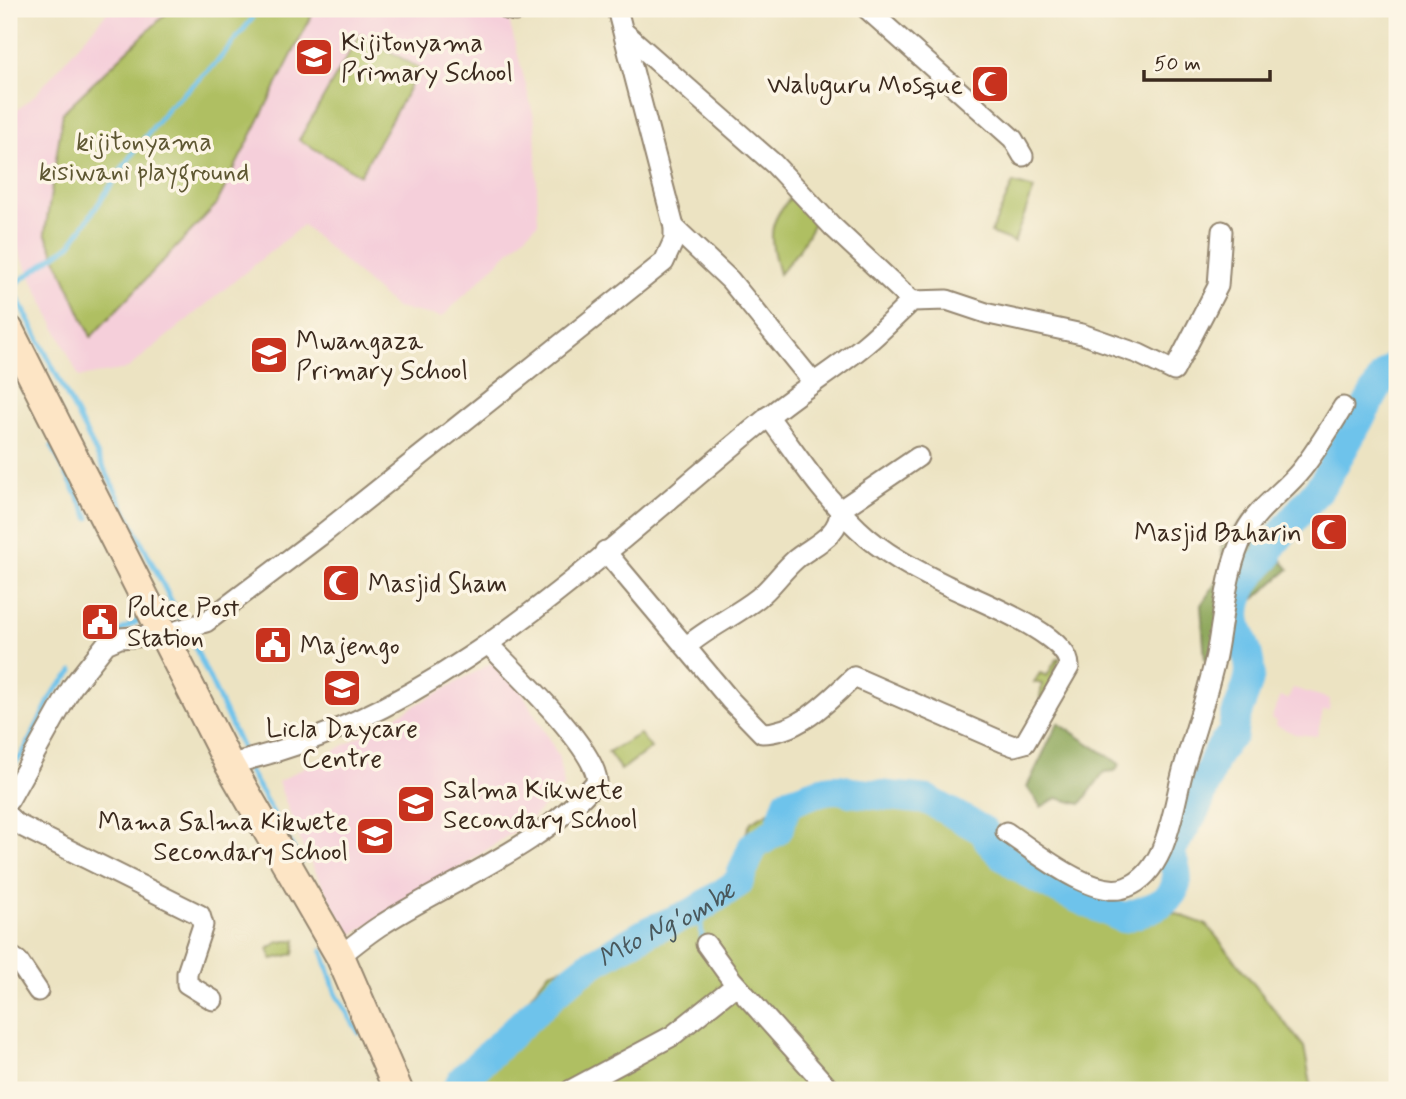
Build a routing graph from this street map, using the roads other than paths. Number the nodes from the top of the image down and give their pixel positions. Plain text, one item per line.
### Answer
1 (507, 9) edge
2 (524, 9) edge
3 (617, 9) edge
4 (867, 9) edge
5 (625, 33) junction
6 (1024, 156) dead end
7 (674, 227) junction
8 (1222, 231) dead end
9 (912, 301) junction
10 (12, 346) edge
11 (813, 383) junction
12 (1343, 407) dead end
13 (768, 416) junction
14 (918, 457) dead end
15 (840, 510) junction
16 (605, 551) junction
17 (162, 635) junction
18 (488, 644) junction
19 (687, 646) junction
20 (229, 764) junction
21 (9, 800) edge
22 (9, 817) edge
23 (1006, 832) dead end
24 (706, 944) dead end
25 (9, 955) edge
26 (340, 956) junction
27 (736, 985) junction
28 (38, 992) dead end
29 (213, 1000) dead end
30 (398, 1090) edge
31 (571, 1090) edge
32 (830, 1090) edge

1 - 2 street
3 - 5 street
4 - 6 street
5 - 7 street
5 - 9 street
7 - 11 street
7 - 17 street
8 - 9 street
9 - 11 street
10 - 17 street
11 - 13 street
12 - 23 street
13 - 15 street
13 - 16 street
14 - 15 street
15 - 19 street
15 - 19 street
16 - 18 street
16 - 19 street
17 - 20 street
17 - 21 street
18 - 20 street
18 - 26 street
20 - 26 street
22 - 29 street
24 - 27 street
25 - 28 street
26 - 30 street
27 - 31 street
27 - 32 street

